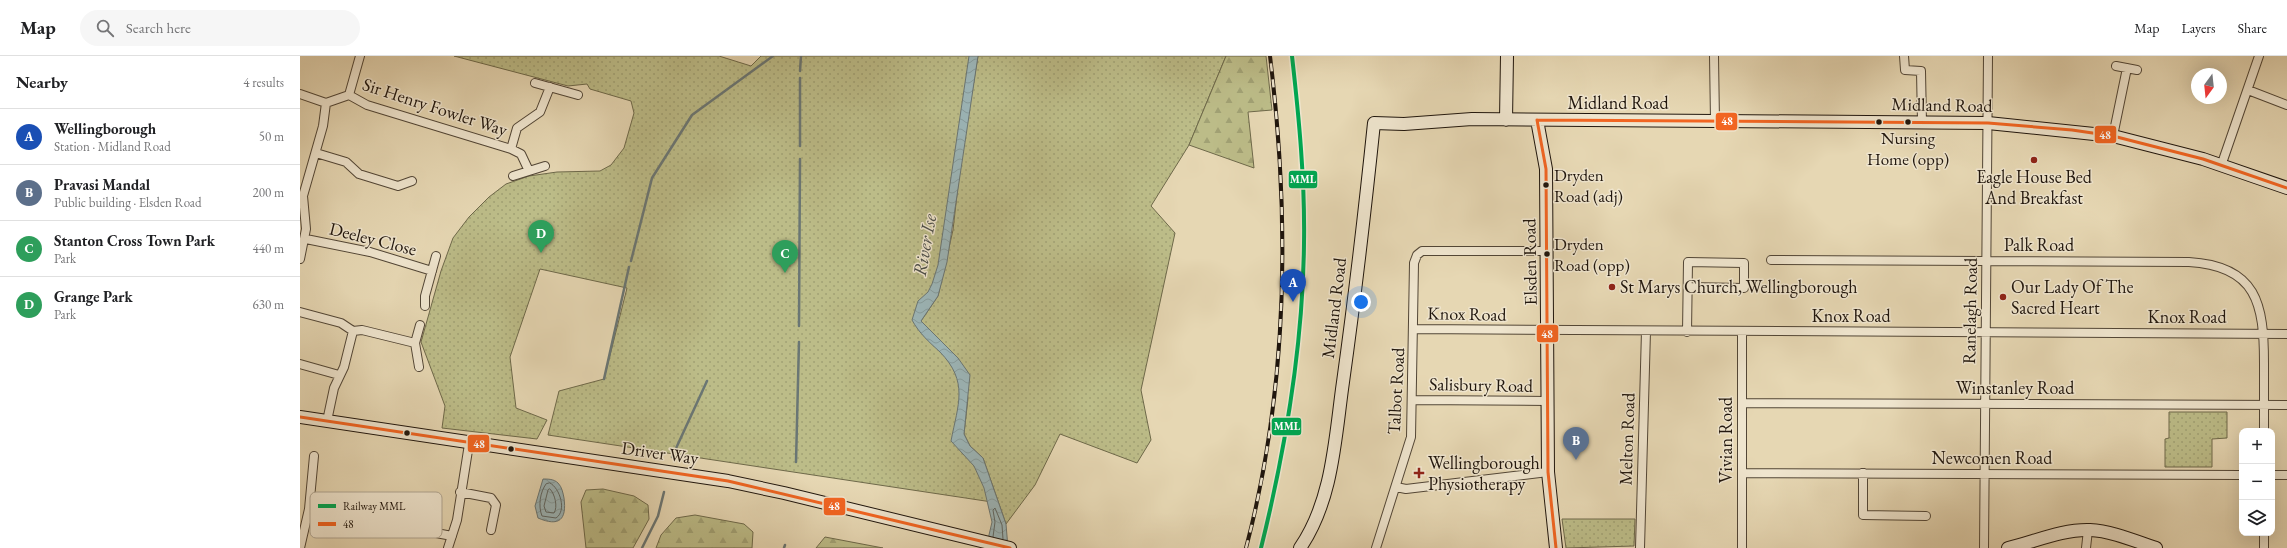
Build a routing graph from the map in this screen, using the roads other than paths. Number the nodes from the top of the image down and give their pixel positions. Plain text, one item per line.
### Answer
1 (360, 56) edge
2 (1507, 56) edge
3 (1714, 56) edge
4 (1904, 56) edge
5 (1988, 56) edge
6 (2259, 56) edge
7 (2116, 66) dead end
8 (2127, 68) junction
9 (2137, 70) dead end
10 (535, 83) dead end
11 (550, 87) junction
12 (2248, 90) junction
13 (300, 94) edge
14 (578, 95) dead end
15 (349, 96) junction
16 (326, 103) junction
17 (2287, 105) edge
18 (1506, 120) junction
19 (1537, 120) junction
20 (1715, 121) junction
21 (1922, 123) junction
22 (1988, 123) junction
23 (2113, 136) junction
24 (511, 149) junction
25 (316, 153) junction
26 (545, 166) dead end
27 (2221, 166) junction
28 (529, 171) junction
29 (513, 176) dead end
30 (412, 181) dead end
31 (2287, 188) edge
32 (302, 196) edge
33 (306, 239) junction
34 (1548, 251) junction
35 (436, 256) dead end
36 (300, 259) edge
37 (1771, 260) dead end
38 (1987, 261) junction
39 (432, 271) junction
40 (1688, 288) junction
41 (425, 306) dead end
42 (300, 312) edge
43 (420, 325) dead end
44 (1414, 329) junction
45 (353, 331) junction
46 (1548, 331) junction
47 (1646, 331) junction
48 (1687, 332) junction
49 (1742, 332) junction
50 (1986, 333) junction
51 (2264, 334) junction
52 (2287, 334) edge
53 (415, 343) junction
54 (300, 364) edge
55 (420, 367) dead end
56 (339, 375) junction
57 (1413, 400) junction
58 (1548, 401) junction
59 (1742, 403) junction
60 (1985, 404) junction
61 (2264, 405) junction
62 (2287, 405) edge
63 (300, 417) edge
64 (327, 421) junction
65 (2264, 428) edge
66 (468, 444) junction
67 (314, 456) dead end
68 (1548, 472) junction
69 (1743, 473) junction
70 (1864, 473) junction
71 (1984, 474) junction
72 (2239, 475) edge
73 (2275, 475) edge
74 (2287, 475) edge
75 (1396, 487) junction
76 (311, 492) edge
77 (460, 492) junction
78 (310, 498) edge
79 (309, 509) joint
80 (1926, 516) dead end
81 (491, 530) dead end
82 (2088, 530) junction
83 (442, 534) edge
84 (452, 536) junction
85 (2264, 536) edge
86 (300, 548) edge
87 (448, 548) edge
88 (1010, 548) edge
89 (1300, 548) edge
90 (1376, 548) edge
91 (1556, 548) edge
92 (1640, 548) edge
93 (1742, 548) edge
94 (1984, 548) edge
95 (2008, 548) edge
96 (2086, 548) edge
97 (2156, 548) edge
98 (2264, 548) edge

1 - 15 street
2 - 18 main road
3 - 20 street
4 - 21 street
5 - 22 street, Ranelagh Road
6 - 12 street
7 - 8 street
8 - 9 street
8 - 23 street
10 - 11 street
11 - 14 street
11 - 24 street, Sir Henry Fowler Way
12 - 17 street
12 - 27 street
13 - 16 street
15 - 16 street
15 - 24 street, Sir Henry Fowler Way
16 - 25 street
18 - 19 main road, Midland Road
18 - 89 main road, Midland Road
19 - 20 main road, Midland Road
19 - 34 main road, Elsden Road
20 - 21 main road, Midland Road
21 - 22 main road, Midland Road
22 - 23 main road, Midland Road
22 - 38 street, Ranelagh Road
23 - 27 main road, Midland Road
24 - 28 street, Sir Henry Fowler Way
25 - 30 street
25 - 32 street
26 - 28 street
27 - 31 main road, Midland Road
28 - 29 street
32 - 33 street
33 - 36 street
33 - 39 street, Deeley Close
34 - 44 street, Talbot Road
34 - 46 main road, Elsden Road
35 - 39 street
37 - 38 street, Palk Road
38 - 50 street, Ranelagh Road
38 - 51 street, Palk Road
39 - 41 street
40 - 40 street
40 - 48 street
42 - 45 street
43 - 53 street
44 - 46 street, Knox Road
44 - 57 street, Talbot Road
45 - 53 street
45 - 56 street
46 - 47 street, Knox Road
46 - 58 main road, Elsden Road
47 - 48 street, Knox Road
47 - 92 street, Melton Road
48 - 49 street, Knox Road
49 - 50 street, Knox Road
49 - 59 street, Vivian Road
50 - 51 street, Knox Road
50 - 60 street, Ranelagh Road
51 - 52 street, Knox Road
51 - 61 street, Palk Road
53 - 55 street
54 - 56 street
56 - 64 street
57 - 58 street, Salisbury Road
57 - 75 street, Talbot Road
58 - 68 main road, Elsden Road
59 - 60 street, Winstanley Road
59 - 69 street, Vivian Road
60 - 61 street, Winstanley Road
60 - 71 street, Ranelagh Road
61 - 62 street, Winstanley Road
61 - 65 street, Palk Road
63 - 64 main road, Driver Way
64 - 66 main road, Driver Way
66 - 77 street
66 - 88 main road, Driver Way
67 - 76 street
68 - 75 street
68 - 91 main road, Elsden Road
69 - 70 street, Newcomen Road
69 - 93 street, Vivian Road
70 - 71 street, Newcomen Road
70 - 80 street
71 - 72 street, Newcomen Road
71 - 94 street, Ranelagh Road
73 - 74 street
75 - 90 street, Talbot Road
77 - 81 street
77 - 84 street
78 - 79 street
79 - 86 street
82 - 95 main road
82 - 96 street
82 - 97 main road
83 - 84 street
84 - 87 street
85 - 98 street

